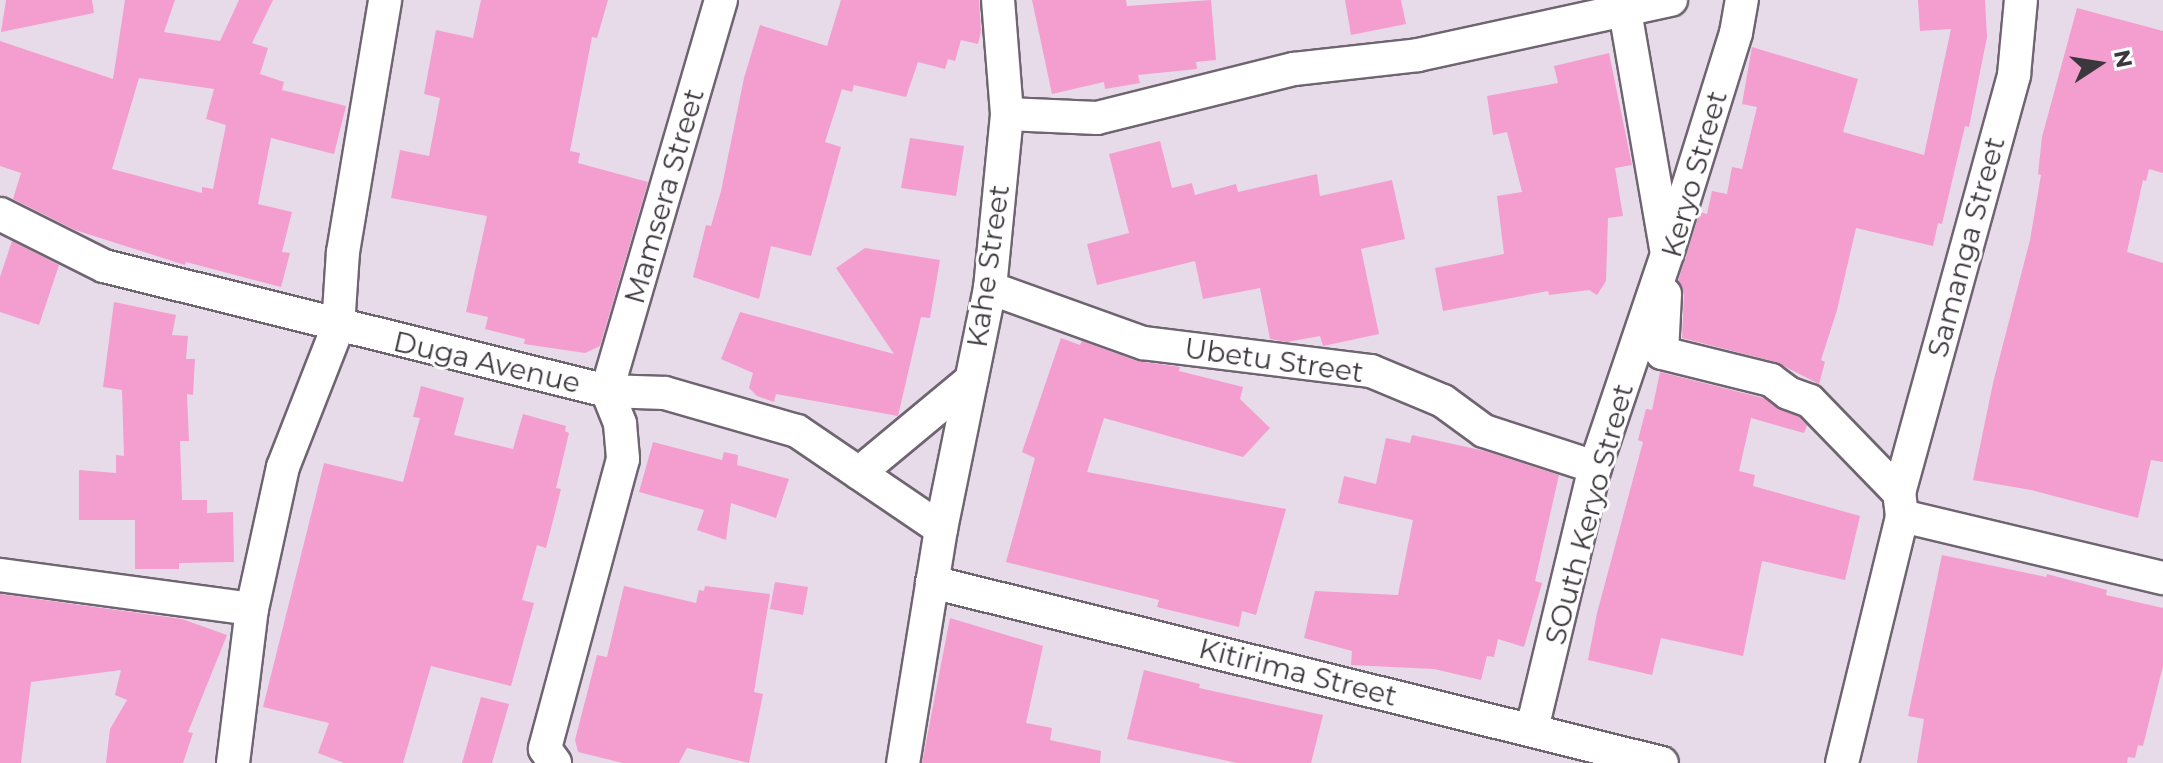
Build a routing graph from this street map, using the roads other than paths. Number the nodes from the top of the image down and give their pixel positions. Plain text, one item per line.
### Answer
1 (385, 0) edge
2 (721, 0) edge
3 (998, 0) edge
4 (1671, 0) edge
5 (1742, 0) edge
6 (2021, 0) edge
7 (1625, 11) junction
8 (1007, 114) junction
9 (0, 214) edge
10 (1667, 254) junction
11 (990, 288) junction
12 (338, 327) junction
13 (971, 380) junction
14 (607, 391) junction
15 (1595, 467) junction
16 (859, 473) junction
17 (1901, 504) junction
18 (941, 529) junction
19 (0, 575) edge
20 (2163, 578) edge
21 (932, 582) junction
22 (252, 609) junction
23 (1532, 729) junction
24 (547, 758) edge
25 (233, 763) edge
26 (903, 763) edge
27 (1662, 763) edge
28 (1842, 763) edge

1 - 12 street
2 - 14 street, Mamsera Street
3 - 8 street, Kahe Street
4 - 7 street
5 - 10 street, Keryo Street
6 - 17 street, Samanga Street
7 - 8 street
7 - 10 street
8 - 11 street, Kahe Street
9 - 12 street, Duga Avenue
10 - 15 street, SOuth Keryo Street
10 - 17 street, Keryo Street
11 - 13 street, Kahe Street
11 - 15 street, Ubetu Street
12 - 14 street, Duga Avenue
12 - 22 street
13 - 16 street
13 - 18 street, Kahe Street
14 - 16 street
14 - 24 street, Duga Avenue
15 - 23 street, SOuth Keryo Street
16 - 18 street
17 - 20 street
17 - 28 street, Samanga Street
18 - 21 street, Kahe Street
19 - 22 street
21 - 23 street, Kitirima Street
21 - 26 street, Kahe Street
22 - 25 street
23 - 27 street, Kitirima Street

